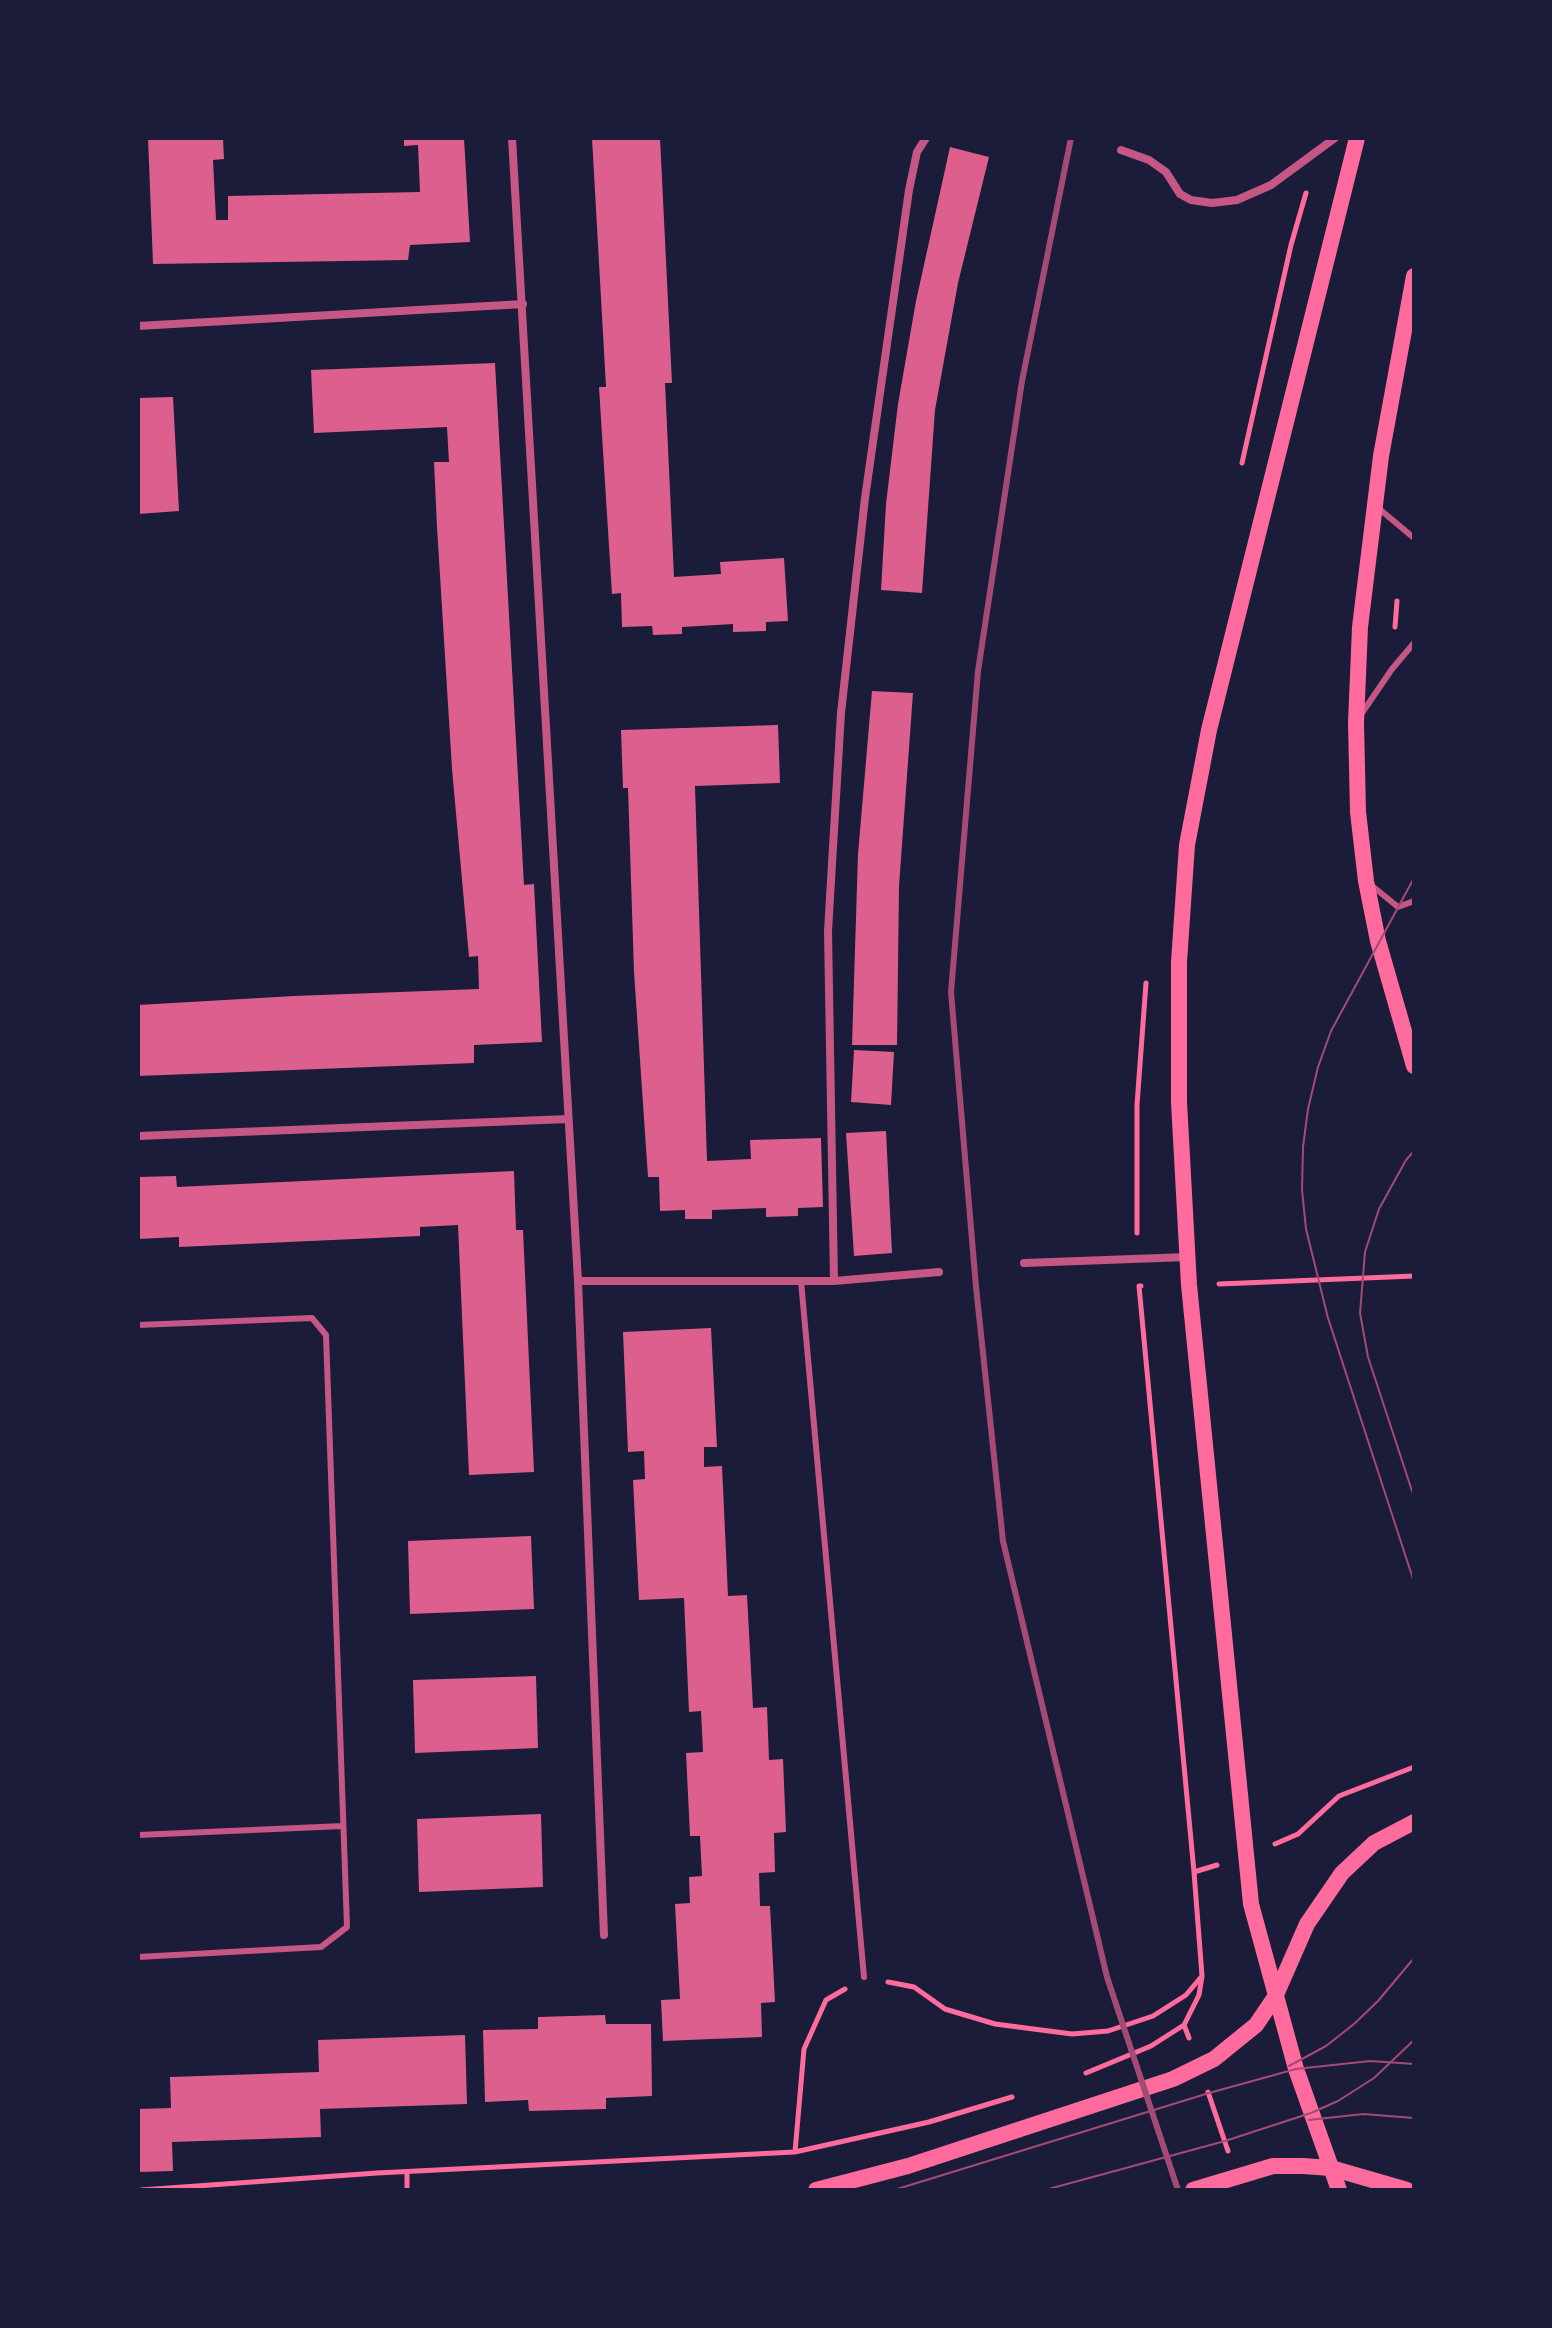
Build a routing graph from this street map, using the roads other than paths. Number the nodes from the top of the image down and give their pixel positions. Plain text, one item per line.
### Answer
1 (512, 138) edge
2 (926, 138) edge
3 (1335, 138) edge
4 (1357, 138) edge
5 (1121, 150) dead end
6 (1414, 276) edge
7 (523, 304) junction
8 (138, 326) edge
9 (1407, 350) edge
10 (1375, 505) junction
11 (1414, 538) edge
12 (1414, 643) edge
13 (1356, 723) junction
14 (1366, 881) junction
15 (1414, 901) edge
16 (1414, 1066) edge
17 (568, 1119) junction
18 (138, 1136) edge
19 (1188, 1257) junction
20 (1024, 1263) dead end
21 (939, 1272) dead end
22 (578, 1281) junction
23 (801, 1281) junction
24 (834, 1281) junction
25 (138, 1325) edge
26 (1414, 1822) edge
27 (343, 1826) junction
28 (138, 1835) edge
29 (604, 1935) dead end
30 (138, 1957) edge
31 (864, 1977) road end
32 (1275, 1997) junction
33 (1331, 2168) junction
34 (816, 2190) edge
35 (1193, 2190) edge
36 (1339, 2190) edge
37 (1407, 2190) edge

1 - 7 street
2 - 24 street
3 - 5 street
4 - 19 main road
6 - 9 main road
7 - 8 street
7 - 17 street
9 - 10 main road
10 - 11 lane
10 - 13 main road
12 - 13 lane
13 - 14 main road
14 - 15 lane
14 - 16 main road
17 - 18 street
17 - 22 street
19 - 20 street
19 - 32 main road
21 - 24 street
22 - 23 street
22 - 29 street
23 - 24 street
23 - 31 lane
25 - 27 lane
26 - 32 main road
27 - 28 lane
27 - 30 lane
32 - 33 main road
32 - 34 main road
33 - 35 main road
33 - 36 main road
33 - 37 main road

